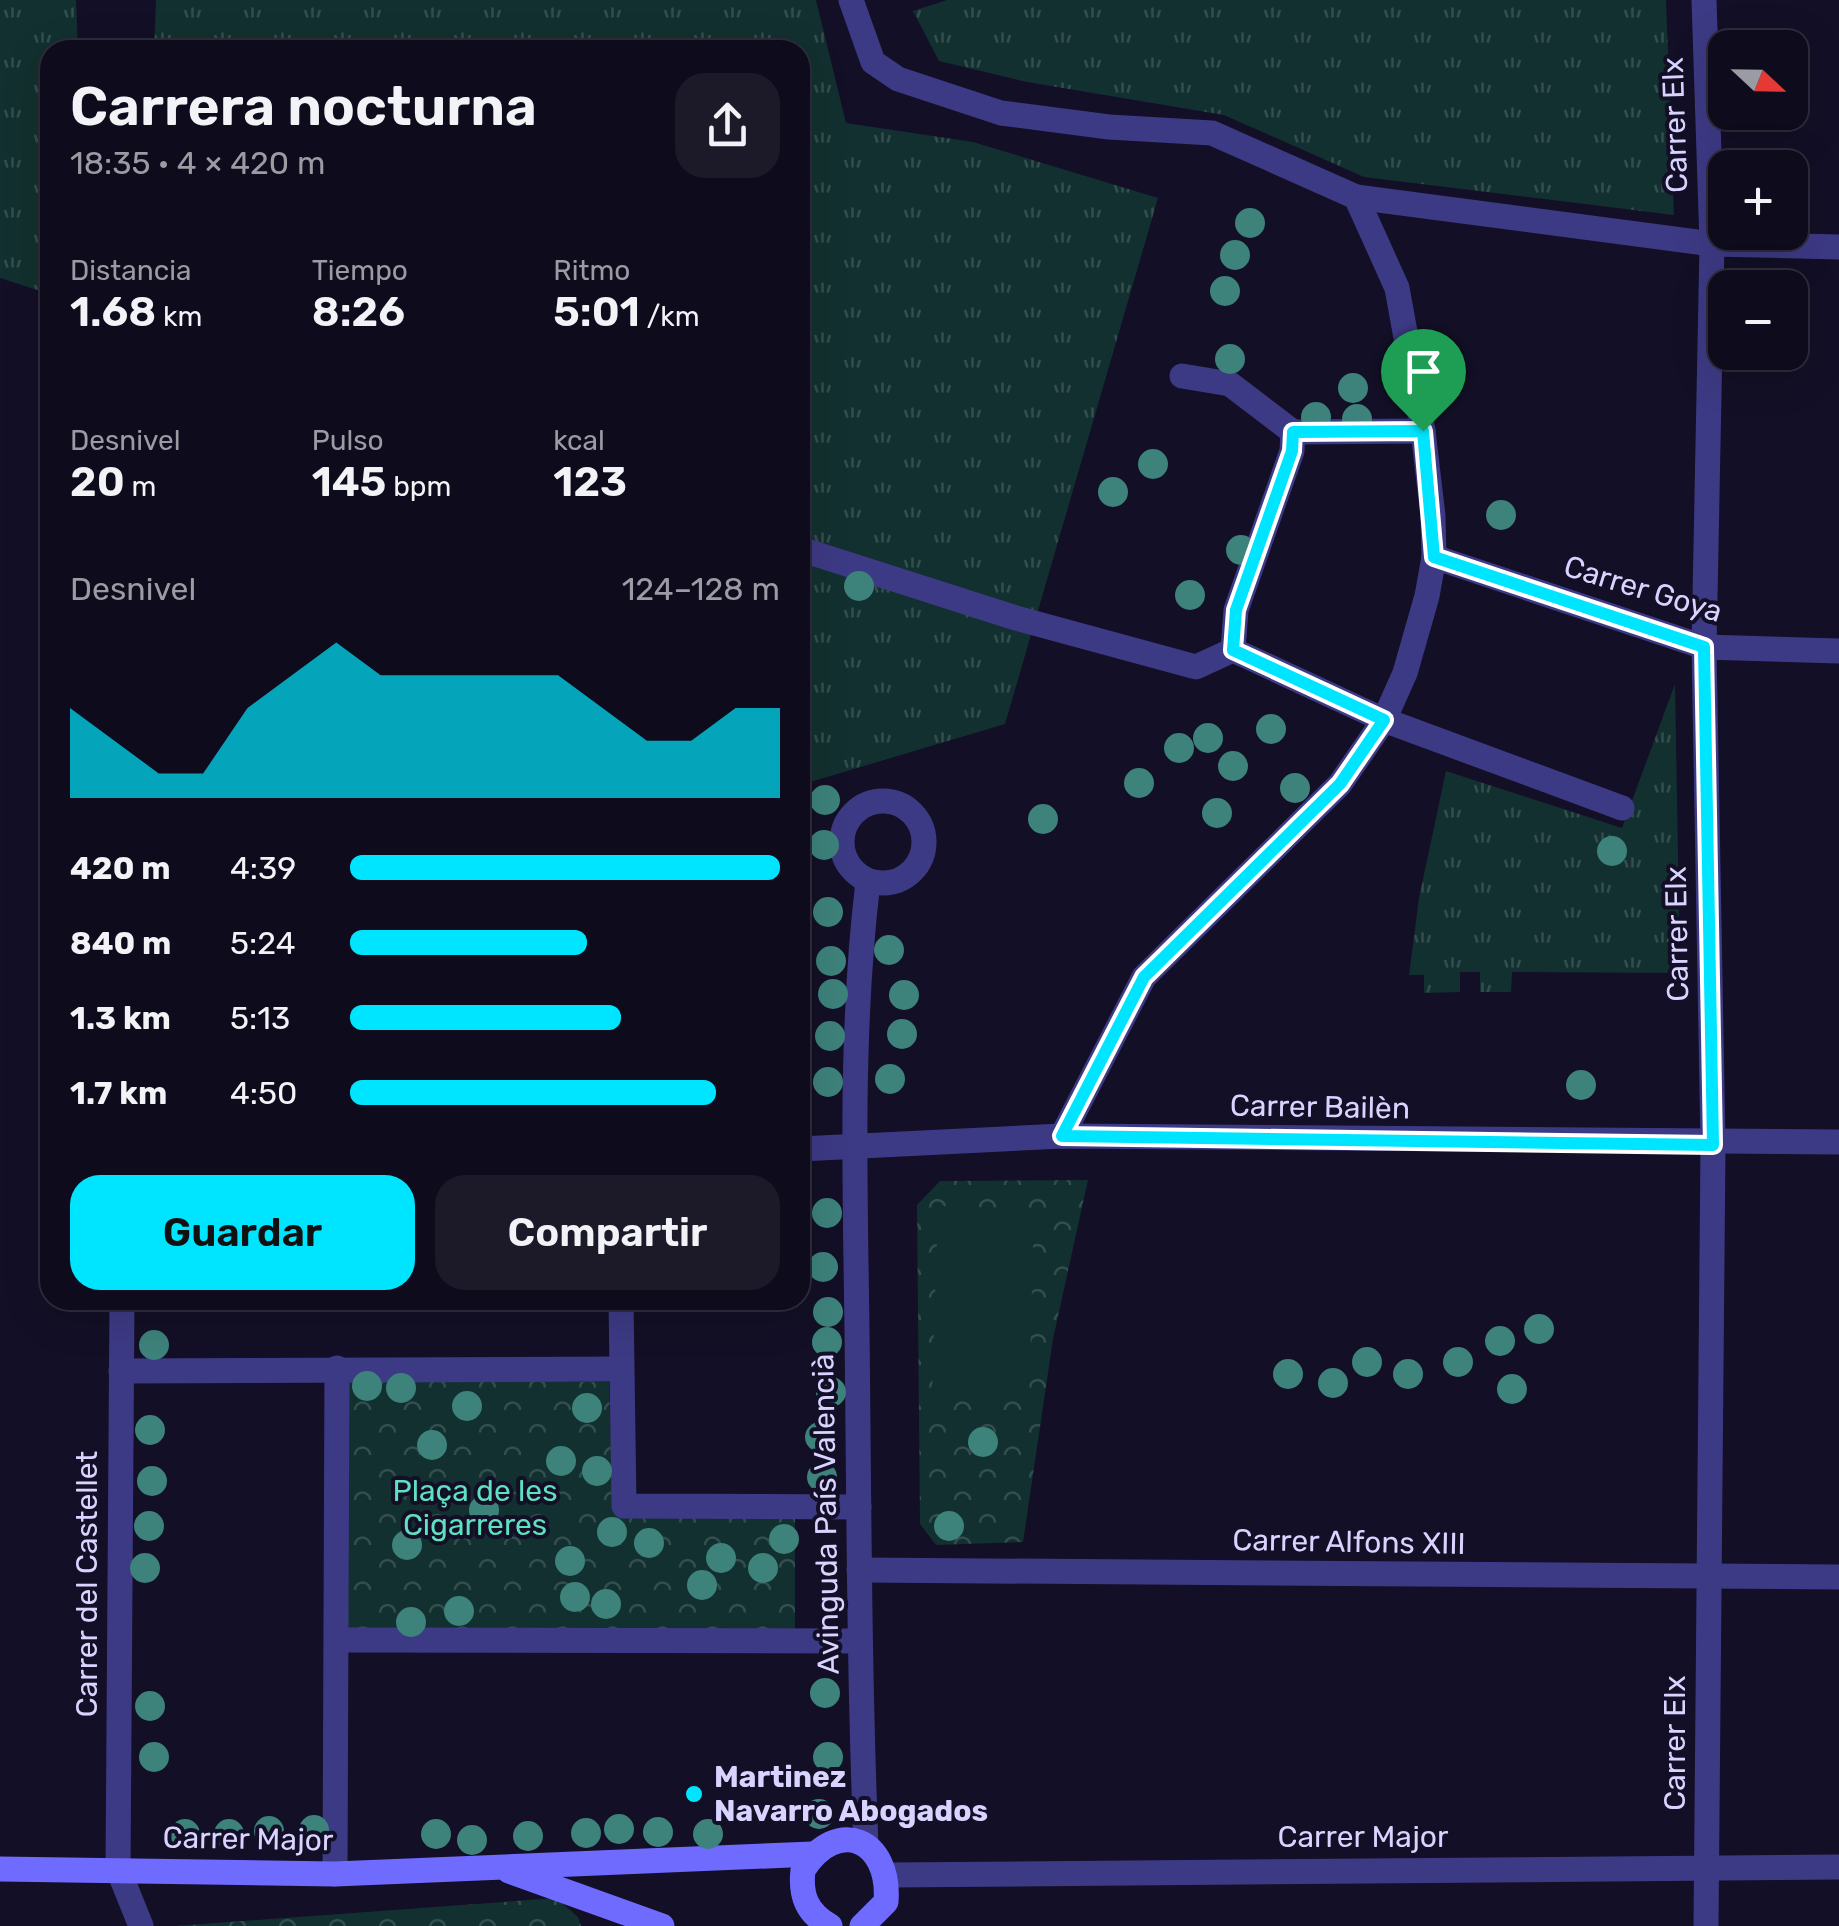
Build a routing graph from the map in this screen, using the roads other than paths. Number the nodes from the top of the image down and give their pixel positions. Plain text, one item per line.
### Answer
1 (851, 0) edge
2 (1704, 0) edge
3 (1709, 150) edge
4 (1356, 198) junction
5 (1708, 243) edge
6 (1808, 246) edge
7 (1839, 247) edge
8 (1712, 250) edge
9 (1182, 376) dead end
10 (1423, 431) junction
11 (1293, 432) junction
12 (810, 552) edge
13 (1434, 557) junction
14 (1704, 647) junction
15 (1233, 650) junction
16 (1839, 651) edge
17 (1384, 720) junction
18 (1622, 808) dead end
19 (868, 882) dead end
20 (1062, 1136) junction
21 (1839, 1142) edge
22 (1713, 1145) junction
23 (810, 1149) edge
24 (854, 1149) junction
25 (122, 1310) edge
26 (621, 1310) edge
27 (337, 1368) junction
28 (620, 1369) junction
29 (121, 1371) junction
30 (859, 1507) junction
31 (859, 1570) junction
32 (1839, 1577) edge
33 (1708, 1578) junction
34 (338, 1640) junction
35 (859, 1641) junction
36 (866, 1845) junction
37 (813, 1854) junction
38 (496, 1866) junction
39 (1839, 1867) edge
40 (1706, 1868) junction
41 (0, 1869) edge
42 (118, 1869) junction
43 (334, 1874) junction
44 (888, 1874) junction
45 (141, 1926) edge
46 (650, 1926) edge
47 (661, 1926) edge
48 (827, 1926) edge
49 (862, 1926) edge
50 (1706, 1926) edge

1 - 4 street
2 - 3 street, Carrer Elx
4 - 5 street
4 - 10 street
6 - 7 street
8 - 14 street, Carrer Elx
9 - 11 street
10 - 11 street
10 - 13 street
11 - 15 street
12 - 15 street
13 - 14 street, Carrer Goya
13 - 17 street
14 - 16 street, Carrer Goya
14 - 22 street, Carrer Elx
15 - 17 street
17 - 18 street
17 - 20 street
19 - 24 street, Avinguda País Valencià
20 - 22 street, Carrer Bailèn
20 - 24 street, Carrer Bailèn
21 - 22 street, Carrer Bailèn
22 - 33 street, Carrer Elx
23 - 24 street, Carrer Bailèn
24 - 30 street, Avinguda País Valencià
25 - 29 street, Carrer del Castellet
26 - 28 street
27 - 28 street
27 - 29 street
27 - 34 street
28 - 30 street
29 - 42 street, Carrer del Castellet
30 - 31 street, Avinguda País Valencià
31 - 33 street, Carrer Alfons XIII
31 - 35 street, Avinguda País Valencià
32 - 33 street, Carrer Alfons XIII
33 - 40 street, Carrer Elx
34 - 35 street
34 - 43 street
35 - 36 street, Avinguda País Valencià
36 - 37 street, Carrer Major
36 - 44 street
37 - 38 street, Carrer Major
37 - 48 street
38 - 43 street, Carrer Major
38 - 47 street, Carrer Major
39 - 40 street, Carrer Major
40 - 44 street, Carrer Major
40 - 50 street, Carrer Elx
41 - 42 street, Carrer Major
42 - 43 street, Carrer Major
42 - 45 street
44 - 49 street
46 - 47 street

